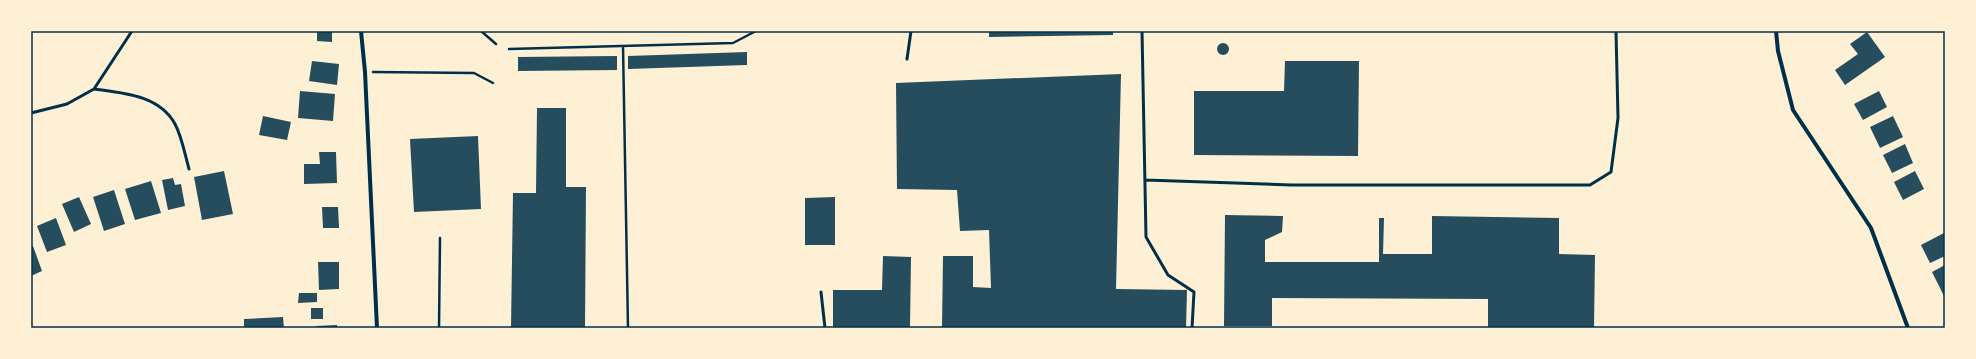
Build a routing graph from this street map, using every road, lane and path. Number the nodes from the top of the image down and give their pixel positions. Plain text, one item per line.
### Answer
1 (132, 31) edge
2 (361, 31) edge
3 (481, 31) edge
4 (756, 31) edge
5 (911, 31) edge
6 (1142, 31) edge
7 (1616, 31) edge
8 (1776, 31) edge
9 (496, 44) dead end
10 (624, 46) junction
11 (509, 49) dead end
12 (907, 59) dead end
13 (365, 72) junction
14 (493, 83) dead end
15 (94, 89) junction
16 (31, 113) edge
17 (189, 169) dead end
18 (1145, 180) junction
19 (440, 238) dead end
20 (821, 292) dead end
21 (377, 328) edge
22 (439, 328) edge
23 (628, 328) edge
24 (825, 328) edge
25 (1192, 328) edge
26 (1908, 328) edge

1 - 15 lane
2 - 13 street
3 - 9 path
4 - 10 path
5 - 12 lane
6 - 18 lane
7 - 18 lane
8 - 26 street
10 - 11 path
10 - 23 path
13 - 14 path
13 - 21 street
15 - 16 lane
15 - 17 lane
18 - 25 lane
19 - 22 path
20 - 24 lane

